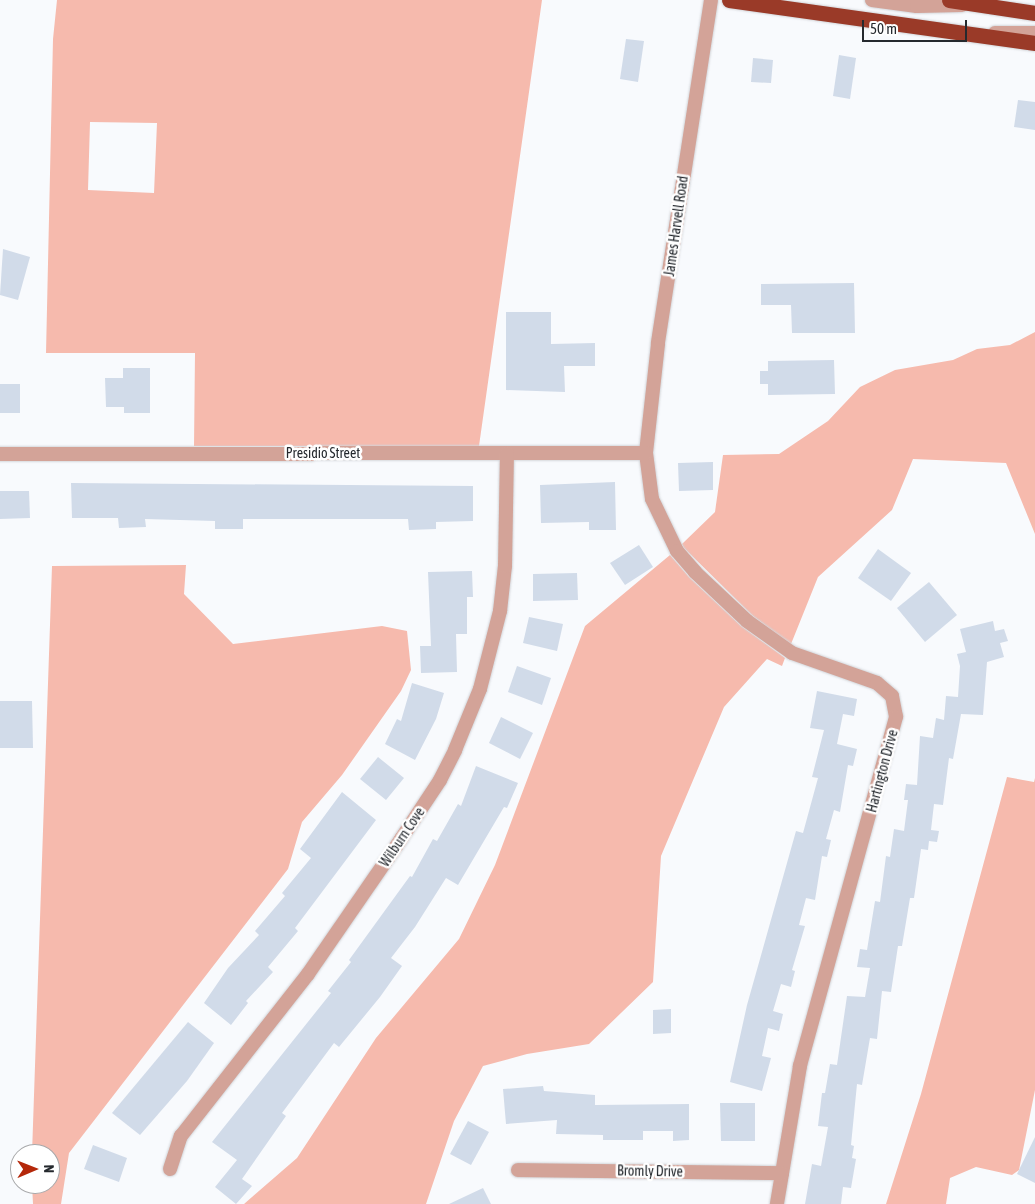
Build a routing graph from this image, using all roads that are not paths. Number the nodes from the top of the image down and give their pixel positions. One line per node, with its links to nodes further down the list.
1 (711, 0): 11 (street, James Harvell Road)
2 (729, 0): 8 (highway)
3 (872, 0): 5 (street)
4 (949, 0): 5 (highway)
5 (983, 5): 6 (highway)
6 (1035, 12)
7 (1035, 33): 8 (street)
8 (969, 34): 9 (highway)
9 (1035, 44)
10 (507, 453): 11 (street, Presidio Street); 12 (street, Presidio Street); 13 (street, Wilburn Cove)
11 (646, 453): 15 (street, Hartington Drive)
12 (0, 454)
13 (170, 1169)
14 (518, 1170): 15 (street, Bromly Drive)
15 (782, 1173): 16 (street, Hartington Drive)
16 (777, 1204)

